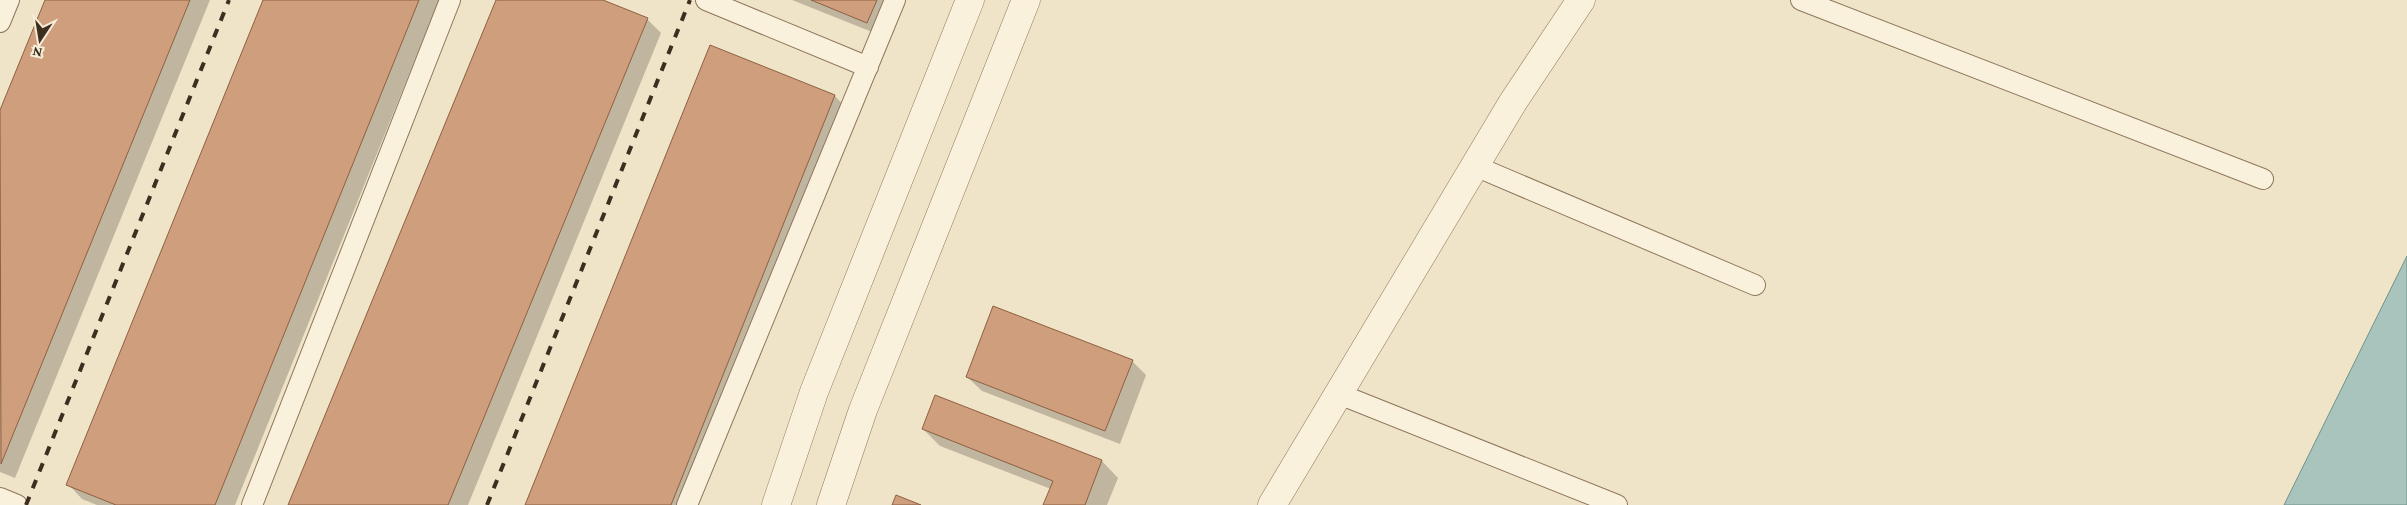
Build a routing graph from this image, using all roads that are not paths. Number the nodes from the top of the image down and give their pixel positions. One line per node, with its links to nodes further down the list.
1 (9, 0): 9 (lane)
2 (450, 0): 17 (lane)
3 (706, 0): 10 (lane)
4 (895, 0): 10 (lane)
5 (970, 0): 19 (street)
6 (1026, 0): 20 (street)
7 (1581, 0): 11 (street)
8 (1801, 0): 12 (lane)
9 (0, 22)
10 (868, 66): 18 (lane)
11 (1475, 166): 13 (lane); 14 (street)
12 (2263, 179)
13 (1755, 284)
14 (1339, 394): 21 (street); 22 (lane)
15 (0, 498): 16 (lane)
16 (17, 505)
17 (252, 505)
18 (687, 505)
19 (776, 505)
20 (831, 505)
21 (1272, 505)
22 (1617, 505)

